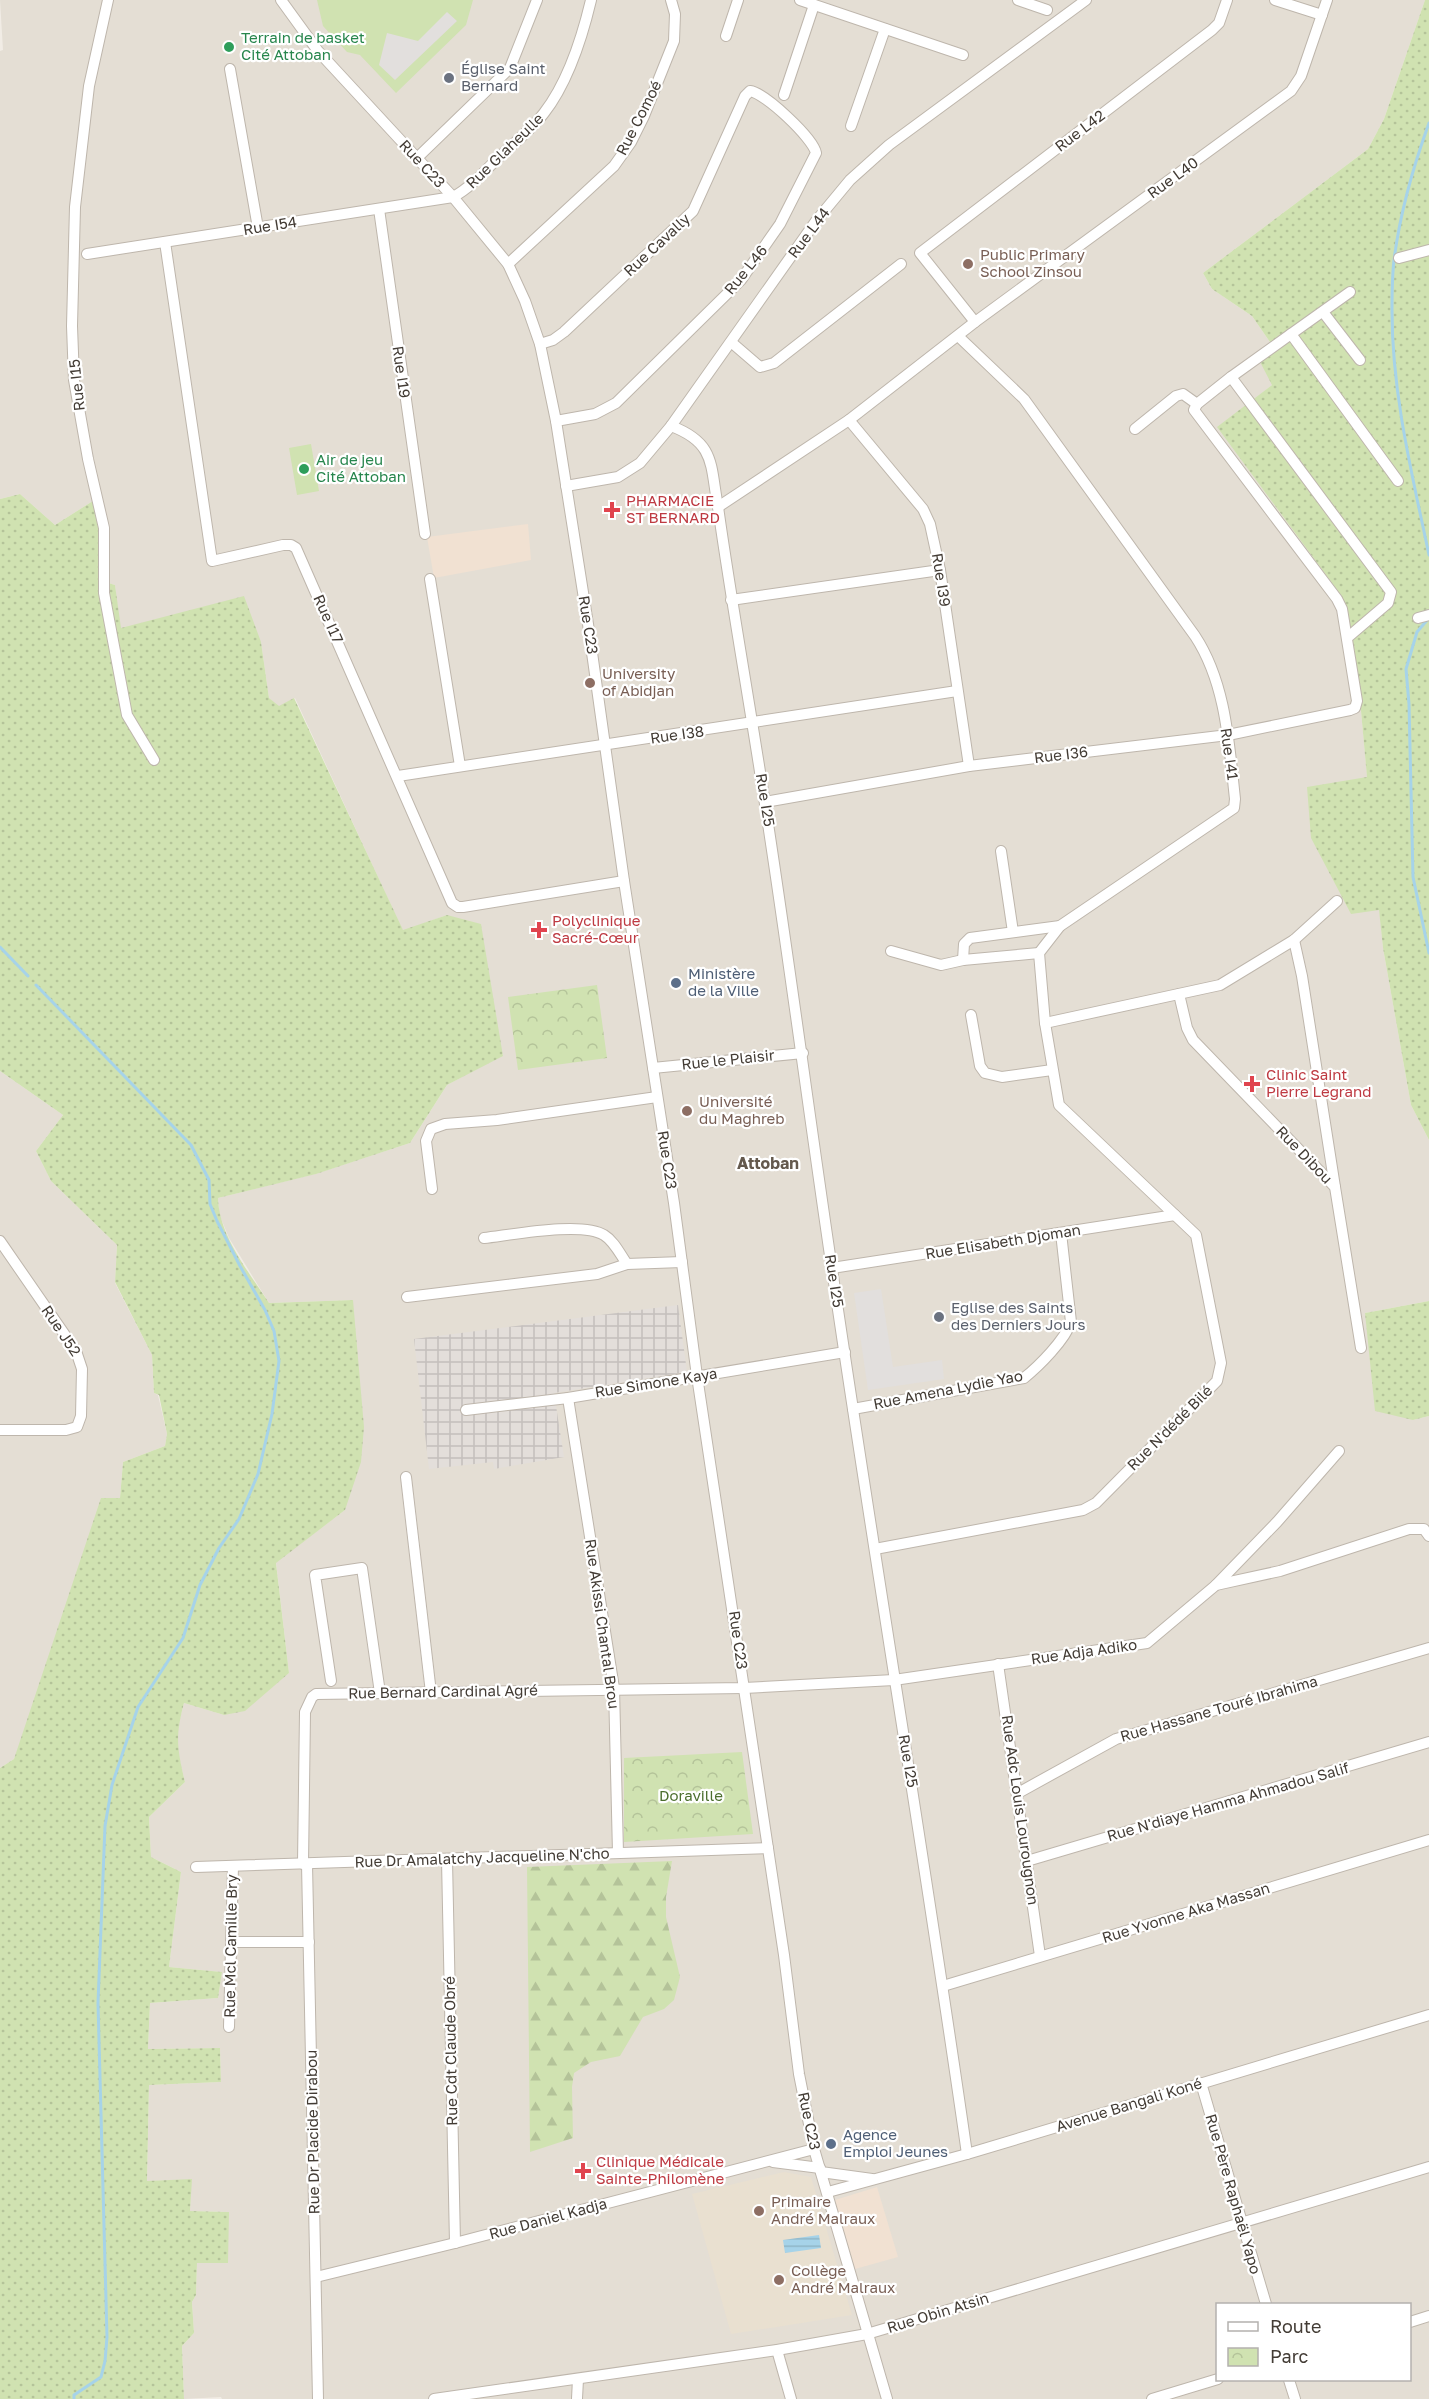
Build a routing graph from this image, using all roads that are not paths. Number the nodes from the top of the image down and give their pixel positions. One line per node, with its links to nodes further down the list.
1 (108, 0): 61 (street, Rue I15)
2 (280, 0): 23 (street, Rue C23)
3 (537, 0): 23 (street)
4 (591, 0): 24 (street, Rue Glaheulle)
5 (671, 0): 31 (street, Rue Comoé)
6 (738, 0): 17 (street)
7 (800, 0): 13 (street)
8 (1018, 0): 14 (street)
9 (1086, 0): 38 (street, Rue L44)
10 (1227, 0): 35 (street, Rue L42)
11 (1275, 0): 15 (street)
12 (1327, 0): 15 (street, Rue L40)
13 (814, 5): 16 (street); 20 (street)
14 (1047, 10)
15 (1322, 15): 35 (street, Rue L40)
16 (885, 29): 18 (street); 22 (street)
17 (726, 36)
18 (963, 55)
19 (230, 69): 26 (street)
20 (784, 94)
21 (785, 115): 39 (street, Rue Cavally); 44 (street, Rue L46)
22 (851, 126)
23 (417, 158): 24 (street, Rue C23)
24 (453, 197): 25 (street, Rue I54); 31 (street, Rue C23)
25 (379, 209): 26 (street, Rue I54); 50 (street, Rue I19)
26 (258, 228): 27 (street, Rue I54)
27 (165, 242): 29 (street, Rue I54); 64 (street, Rue I17)
28 (1429, 250): 30 (street)
29 (87, 254)
30 (1400, 258)
31 (508, 264): 39 (street, Rue C23)
32 (901, 264): 38 (street)
33 (1350, 292): 34 (street)
34 (1323, 312): 36 (street); 40 (street)
35 (975, 322): 37 (street, Rue L40)
36 (1291, 334): 41 (street); 47 (street)
37 (958, 336): 43 (street, Rue L40); 59 (street, Rue I41)
38 (731, 342): 45 (street, Rue L44)
39 (540, 344): 44 (street, Rue C23)
40 (1360, 360)
41 (1231, 377): 42 (street); 56 (street)
42 (1197, 404): 46 (street); 56 (street)
43 (849, 420): 49 (street, Rue L40); 51 (street, Rue I39)
44 (556, 421): 48 (street, Rue C23)
45 (671, 426): 48 (street, Rue L44); 49 (street, Rue I25)
46 (1135, 429)
47 (1398, 481)
48 (566, 486): 60 (street, Rue C23)
49 (718, 507): 53 (street, Rue I25)
50 (425, 534)
51 (940, 570): 53 (street); 57 (street, Rue I39)
52 (430, 579): 62 (street)
53 (731, 600): 58 (street, Rue I25)
54 (1429, 615): 55 (street)
55 (1418, 618)
56 (1347, 638): 59 (street, Rue I36)
57 (957, 691): 58 (street, Rue I38); 63 (street, Rue I39)
58 (753, 723): 60 (street, Rue I38); 65 (street, Rue I25)
59 (1228, 735): 63 (street, Rue I36); 69 (street, Rue I41)
60 (606, 745): 62 (street, Rue I38); 67 (street, Rue C23)
61 (154, 760)
62 (460, 766): 64 (street, Rue I38)
63 (969, 766): 65 (street, Rue I36)
64 (398, 776): 67 (street, Rue I17)
65 (765, 802): 78 (street, Rue I25)
66 (1001, 851): 70 (street)
67 (624, 881): 79 (street, Rue C23)
68 (1337, 901): 71 (street)
69 (1060, 926): 70 (street); 73 (street, Rue I41)
70 (1013, 932): 74 (street)
71 (1294, 940): 75 (street); 82 (street)
72 (891, 951): 74 (street)
73 (1039, 953): 74 (street); 77 (street)
74 (963, 960)
75 (1179, 994): 77 (street); 82 (street, Rue Dibou)
76 (971, 1015): 80 (street)
77 (1045, 1023): 80 (street)
78 (803, 1053): 79 (street, Rue le Plaisir); 90 (street, Rue I25)
79 (653, 1068): 81 (street, Rue C23)
80 (1052, 1070): 84 (street, Rue N'dédé Bilé)
81 (657, 1097): 83 (street); 88 (street, Rue C23)
82 (1335, 1187): 92 (street, Rue Dibou)
83 (432, 1189)
84 (1175, 1215): 85 (street, Rue Elisabeth Djoman); 102 (street, Rue N'dédé Bilé)
85 (1061, 1233): 90 (street, Rue Elisabeth Djoman); 96 (street, Rue Amena Lydie Yao)
86 (484, 1238): 89 (street)
87 (0, 1241): 98 (street, Rue J52)
88 (682, 1262): 89 (street); 94 (street, Rue C23)
89 (627, 1264): 91 (street)
90 (832, 1268): 93 (street, Rue I25)
91 (407, 1297)
92 (1361, 1348)
93 (845, 1352): 94 (street, Rue Simone Kaya); 96 (street, Rue I25)
94 (697, 1376): 95 (street, Rue Simone Kaya); 109 (street, Rue C23)
95 (568, 1398): 97 (street, Rue Simone Kaya); 108 (street, Rue Akissi Chantal Brou)
96 (853, 1409): 102 (street, Rue I25)
97 (466, 1410)
98 (0, 1430)
99 (1339, 1451): 103 (street)
100 (406, 1477): 111 (street)
101 (1429, 1536): 103 (street, Rue Adja Adiko)
102 (875, 1549): 106 (street, Rue I25)
103 (1216, 1586): 105 (street, Rue Adja Adiko)
104 (1429, 1647): 113 (street, Rue Hassane Touré Ibrahima)
105 (998, 1664): 106 (street, Rue Adja Adiko); 113 (street, Rue Adc Louis Lourougnon)
106 (894, 1680): 109 (street, Rue Adja Adiko); 125 (street, Rue I25)
107 (331, 1681): 110 (street)
108 (614, 1688): 109 (street, Rue Bernard Cardinal Agré); 111 (street, Rue Bernard Cardinal Agré); 116 (street, Rue Akissi Chantal Brou)
109 (744, 1688): 115 (street, Rue C23)
110 (380, 1692): 111 (street, Rue Bernard Cardinal Agré); 119 (street, Rue Bernard Cardinal Agré)
111 (431, 1693)
112 (1429, 1742): 118 (street, Rue N'diaye Hamma Ahmadou Salif)
113 (1018, 1793): 118 (street, Rue Adc Louis Lourougnon)
114 (1429, 1840): 124 (street, Rue Yvonne Aka Massan)
115 (768, 1848): 116 (street, Rue Dr Amalatchy Jacqueline N'cho); 129 (street, Rue C23)
116 (618, 1853): 117 (street, Rue Dr Amalatchy Jacqueline N'cho)
117 (447, 1860): 119 (street, Rue Dr Amalatchy Jacqueline N'cho); 137 (street, Rue Cdt Claude Obré)
118 (1027, 1861): 124 (street, Rue Adc Louis Lourougnon)
119 (305, 1864): 121 (street, Rue Dr Amalatchy Jacqueline N'cho); 123 (street, Rue Dr Placide Dirabou)
120 (196, 1866): 121 (street, Rue Dr Amalatchy Jacqueline N'cho)
121 (233, 1866): 122 (street, Rue Mcl Camille Bry)
122 (231, 1942): 123 (street); 127 (street, Rue Mcl Camille Bry)
123 (309, 1942): 138 (street, Rue Dr Placide Dirabou)
124 (1040, 1956): 125 (street, Rue Yvonne Aka Massan)
125 (943, 1986): 130 (street, Rue I25)
126 (1429, 2015): 128 (street, Avenue Bangali Koné)
127 (230, 2027)
128 (1201, 2083): 130 (street, Avenue Bangali Koné); 136 (street, Rue Père Raphaël Yapo)
129 (814, 2149): 131 (street, Rue Daniel Kadja); 133 (street, Rue C23)
130 (967, 2154): 134 (street, Avenue Bangali Koné)
131 (768, 2162): 133 (street); 137 (street, Rue Daniel Kadja)
132 (1429, 2167): 136 (street, Rue Obin Atsin)
133 (821, 2170): 134 (street); 135 (street, Rue C23)
134 (877, 2179): 135 (street, Avenue Bangali Koné)
135 (828, 2192): 142 (street, Rue C23)
136 (1240, 2222): 139 (street, Rue Père Raphaël Yapo); 142 (street, Rue Obin Atsin)
137 (455, 2243): 138 (street, Rue Daniel Kadja)
138 (315, 2277): 148 (street, Rue Dr Placide Dirabou)
139 (1266, 2303)
140 (1429, 2316): 141 (street)
141 (1411, 2322)
142 (867, 2334): 143 (street, Rue Obin Atsin); 152 (street, Rue C23)
143 (777, 2350): 144 (street, Rue Obin Atsin); 151 (street)
144 (578, 2379): 147 (street, Rue Obin Atsin); 150 (street)
145 (1216, 2380): 153 (street)
146 (1290, 2381): 154 (street)
147 (451, 2398): 149 (street, Rue Obin Atsin)
148 (318, 2399)
149 (434, 2399)
150 (577, 2399)
151 (791, 2399)
152 (887, 2399)
153 (1152, 2399)
154 (1294, 2399)

